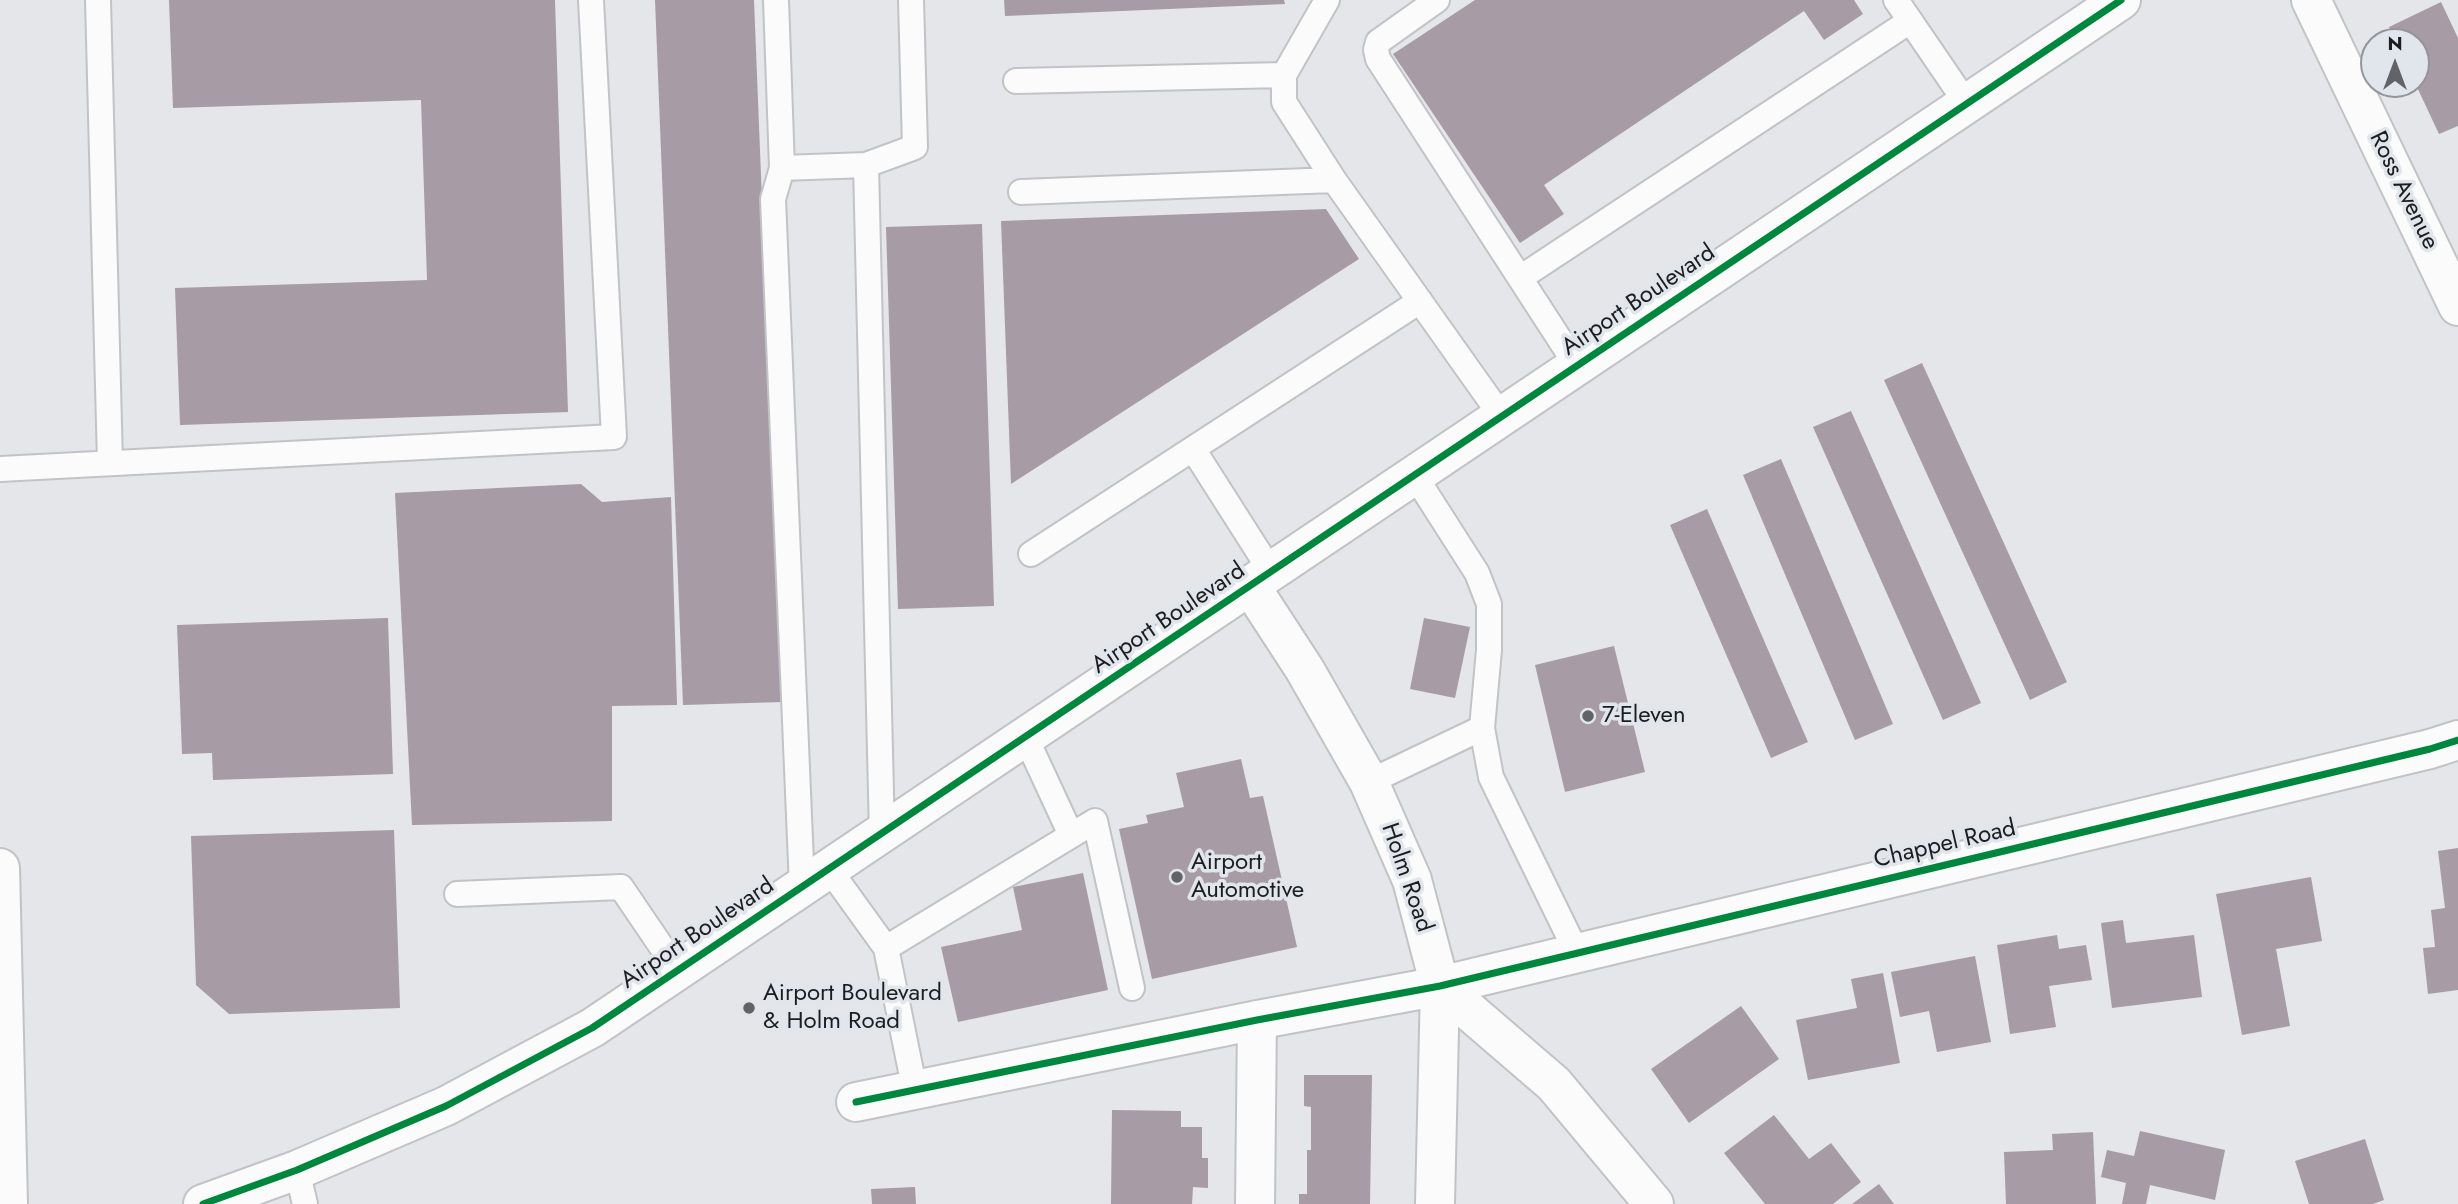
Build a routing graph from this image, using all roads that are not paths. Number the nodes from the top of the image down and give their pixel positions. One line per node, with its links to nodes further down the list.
1 (98, 0): 24 (lane)
2 (592, 0): 24 (lane)
3 (776, 0): 15 (lane)
4 (911, 0): 14 (lane)
5 (1327, 0): 11 (lane)
6 (1437, 0): 18 (lane)
7 (1896, 0): 10 (lane)
8 (2121, 0): 13 (street, Airport Boulevard)
9 (2311, 0): 20 (street, Ross Avenue)
10 (1910, 21): 13 (lane); 18 (lane)
11 (1283, 75): 12 (lane); 16 (lane)
12 (1016, 81)
13 (1967, 104): 21 (street, Airport Boulevard)
14 (866, 165): 15 (lane); 33 (lane)
15 (782, 168): 36 (lane)
16 (1334, 180): 17 (lane); 19 (lane)
17 (1021, 192)
18 (1520, 278): 21 (lane)
19 (1420, 301): 22 (lane); 23 (lane)
20 (2458, 306)
21 (1577, 366): 22 (street, Airport Boulevard)
22 (1502, 417): 26 (street, Airport Boulevard)
23 (1192, 449): 27 (lane); 28 (lane)
24 (110, 463): 25 (lane)
25 (0, 469)
26 (1415, 476): 28 (street, Airport Boulevard); 29 (lane)
27 (1031, 554)
28 (1261, 580): 30 (street, Airport Boulevard); 32 (street, Holm Road)
29 (1482, 728): 32 (lane); 39 (lane)
30 (1026, 738): 33 (street, Airport Boulevard); 34 (lane)
31 (2458, 740): 39 (street, Chappel Road)
32 (1370, 782): 41 (street, Holm Road)
33 (882, 835): 36 (street, Airport Boulevard)
34 (1071, 835): 38 (lane); 42 (lane)
35 (0, 868): 47 (street)
36 (816, 878): 38 (lane); 40 (street, Airport Boulevard)
37 (457, 894): 40 (lane)
38 (886, 948): 44 (lane)
39 (1577, 953): 41 (street, Chappel Road)
40 (678, 971): 46 (street, Airport Boulevard)
41 (1440, 986): 43 (street, Chappel Road); 50 (street, Holm Road); 51 (street)
42 (1132, 988)
43 (1257, 1020): 44 (street, Chappel Road); 49 (street)
44 (915, 1091): 45 (street, Chappel Road)
45 (856, 1102)
46 (301, 1187): 48 (street, Airport Boulevard)
47 (8, 1204)
48 (203, 1204)
49 (1255, 1204)
50 (1435, 1204)
51 (1654, 1204)

